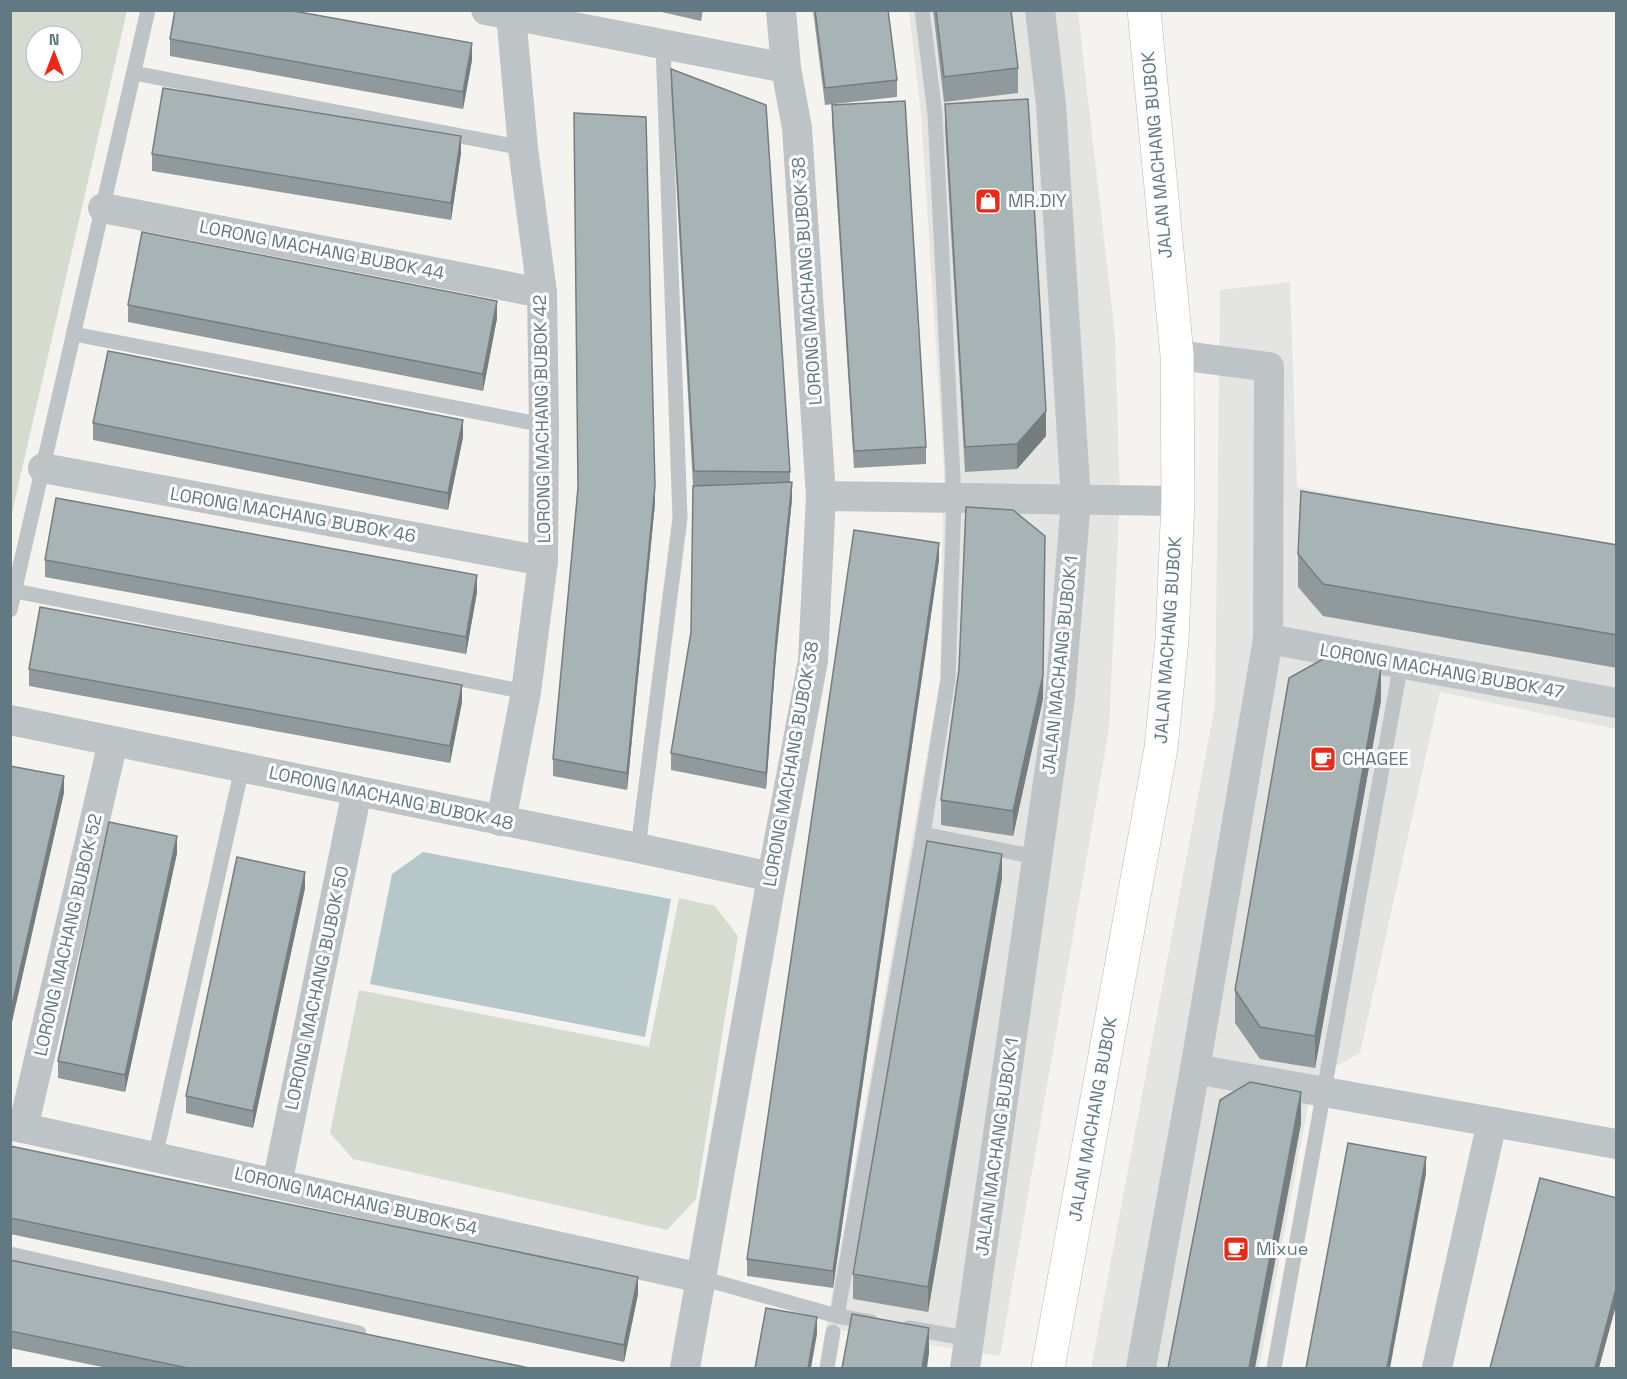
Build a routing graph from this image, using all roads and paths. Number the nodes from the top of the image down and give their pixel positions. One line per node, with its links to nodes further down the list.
1 (148, 10): 9 (lane)
2 (781, 10): 8 (street, LORONG MACHANG BUBOK 38)
3 (922, 10): 18 (lane)
4 (1040, 10): 19 (street, JALAN MACHANG BUBOK 1)
5 (1144, 10): 14 (main road, JALAN MACHANG BUBOK)
6 (498, 13): 7 (street); 10 (street, LORONG MACHANG BUBOK 42)
7 (663, 44): 8 (street); 34 (lane)
8 (786, 68): 17 (street, LORONG MACHANG BUBOK 38)
9 (134, 74): 10 (lane); 11 (lane)
10 (523, 148): 12 (street, LORONG MACHANG BUBOK 42)
11 (103, 208): 12 (street, LORONG MACHANG BUBOK 44); 13 (lane)
12 (542, 293): 15 (street, LORONG MACHANG BUBOK 42)
13 (74, 334): 15 (lane); 16 (lane)
14 (1176, 355): 20 (main road, JALAN MACHANG BUBOK); 24 (street)
15 (544, 425): 21 (street, LORONG MACHANG BUBOK 42)
16 (43, 468): 21 (street, LORONG MACHANG BUBOK 46); 22 (lane)
17 (821, 496): 18 (street); 36 (street, LORONG MACHANG BUBOK 38)
18 (954, 498): 19 (street); 33 (lane)
19 (1076, 500): 20 (street); 35 (street, JALAN MACHANG BUBOK 1)
20 (1178, 501): 52 (main road, JALAN MACHANG BUBOK)
21 (543, 561): 26 (street, LORONG MACHANG BUBOK 42)
22 (15, 591): 23 (lane); 26 (lane)
23 (10, 610)
24 (1268, 639): 25 (street, LORONG MACHANG BUBOK 47); 37 (street)
25 (1401, 663): 27 (street, LORONG MACHANG BUBOK 47); 38 (lane)
26 (526, 692): 32 (street, LORONG MACHANG BUBOK 42)
27 (1617, 703)
28 (10, 720): 29 (street, LORONG MACHANG BUBOK 48)
29 (113, 742): 30 (street, LORONG MACHANG BUBOK 48); 40 (street, LORONG MACHANG BUBOK 52)
30 (242, 768): 31 (street, LORONG MACHANG BUBOK 48); 42 (lane)
31 (357, 791): 32 (street, LORONG MACHANG BUBOK 48); 43 (street, LORONG MACHANG BUBOK 50)
32 (501, 821): 34 (street, LORONG MACHANG BUBOK 48)
33 (922, 834): 35 (lane); 46 (lane)
34 (638, 848): 36 (street, LORONG MACHANG BUBOK 48)
35 (1036, 857): 49 (street, JALAN MACHANG BUBOK 1)
36 (771, 877): 45 (street, LORONG MACHANG BUBOK 38)
37 (1195, 1069): 38 (street); 53 (street)
38 (1324, 1092): 39 (street); 54 (lane)
39 (1492, 1122): 41 (street); 55 (street)
40 (17, 1126): 42 (street, LORONG MACHANG BUBOK 54)
41 (1617, 1144)
42 (155, 1157): 43 (street, LORONG MACHANG BUBOK 54)
43 (277, 1184): 45 (street, LORONG MACHANG BUBOK 54)
44 (10, 1254): 48 (lane)
45 (700, 1278): 46 (lane); 50 (street, LORONG MACHANG BUBOK 38)
46 (837, 1316): 49 (lane)
47 (833, 1332): 51 (lane)
48 (373, 1336)
49 (969, 1353)
50 (685, 1368)
51 (827, 1368)
52 (1048, 1368)
53 (1141, 1368)
54 (1274, 1368)
55 (1437, 1368)

